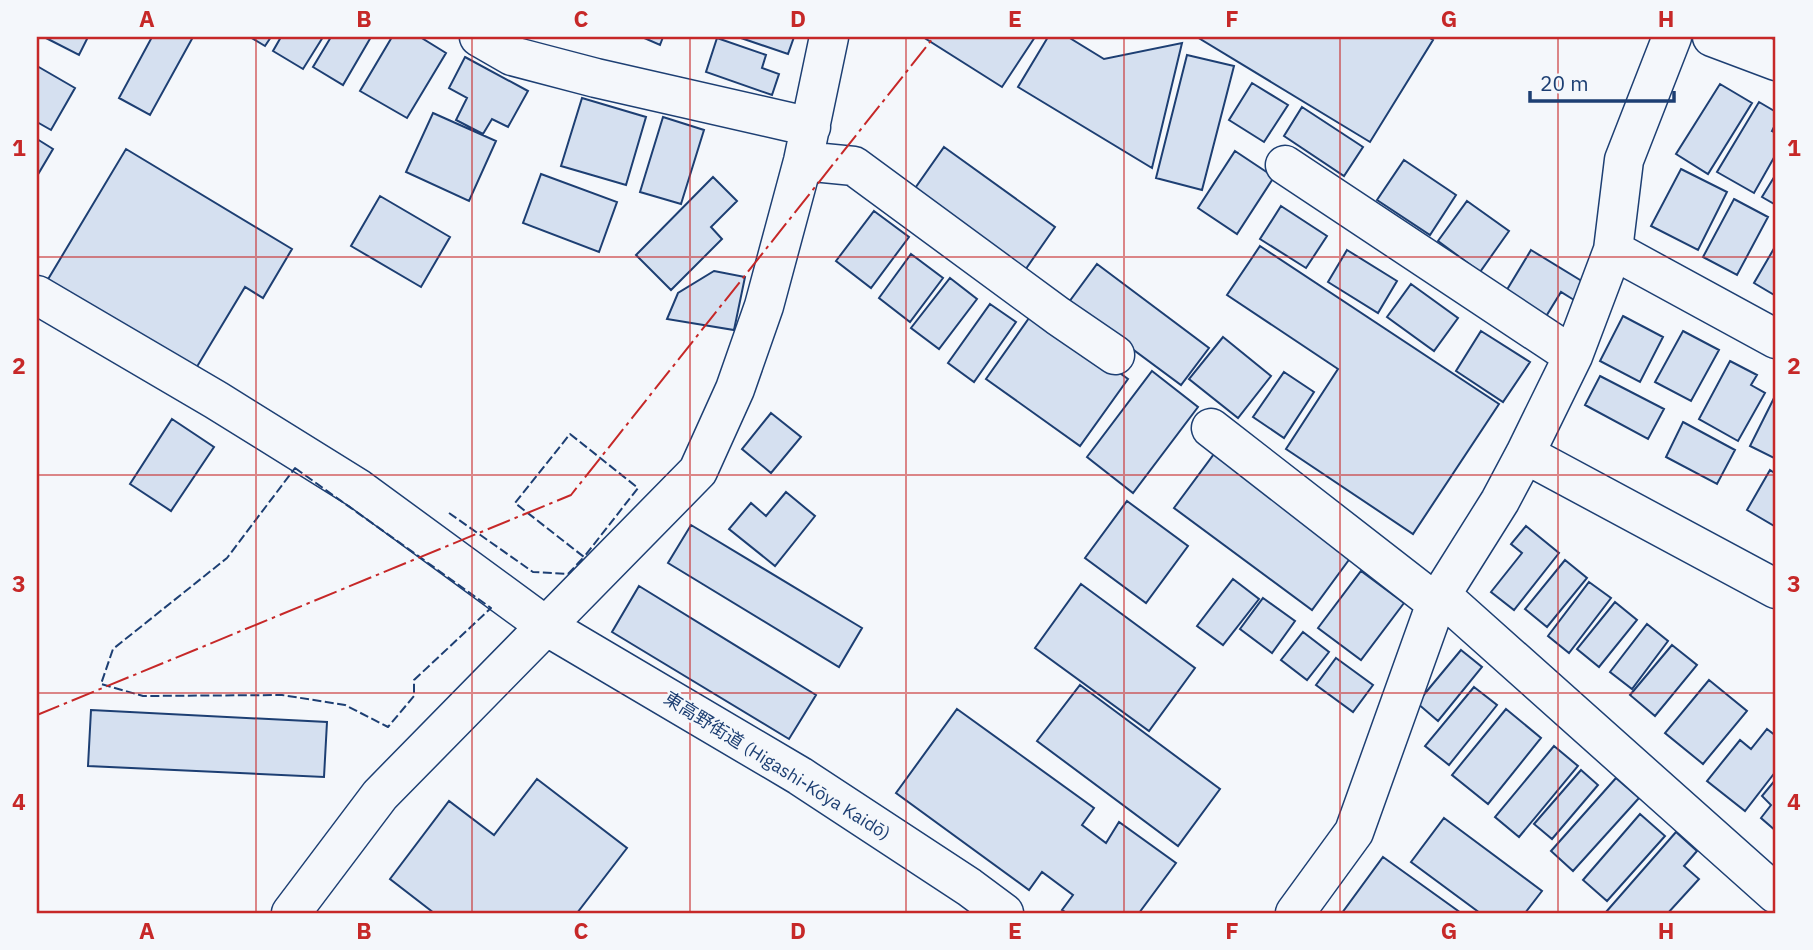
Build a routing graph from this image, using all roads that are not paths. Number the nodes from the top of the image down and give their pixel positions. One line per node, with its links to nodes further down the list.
1 (479, 37): 6 (street)
2 (829, 37): 6 (street)
3 (1672, 37): 8 (street)
4 (1712, 37): 5 (street)
5 (1776, 61)
6 (807, 144): 11 (street); 17 (street)
7 (1285, 164): 12 (street)
8 (1613, 250): 10 (street); 12 (street)
9 (37, 295): 17 (street, 東高野街道 (Higashi-Kōya Kaidō))
10 (1776, 339)
11 (1115, 355)
12 (1573, 356): 14 (street)
13 (1211, 428): 16 (street)
14 (1525, 454): 15 (street); 16 (street)
15 (1776, 589)
16 (1439, 599): 18 (street); 21 (street)
17 (546, 625): 19 (street); 20 (street, 東高野街道 (Higashi-Kōya Kaidō))
18 (1776, 894)
19 (291, 913)
20 (1004, 913)
21 (1295, 913)

